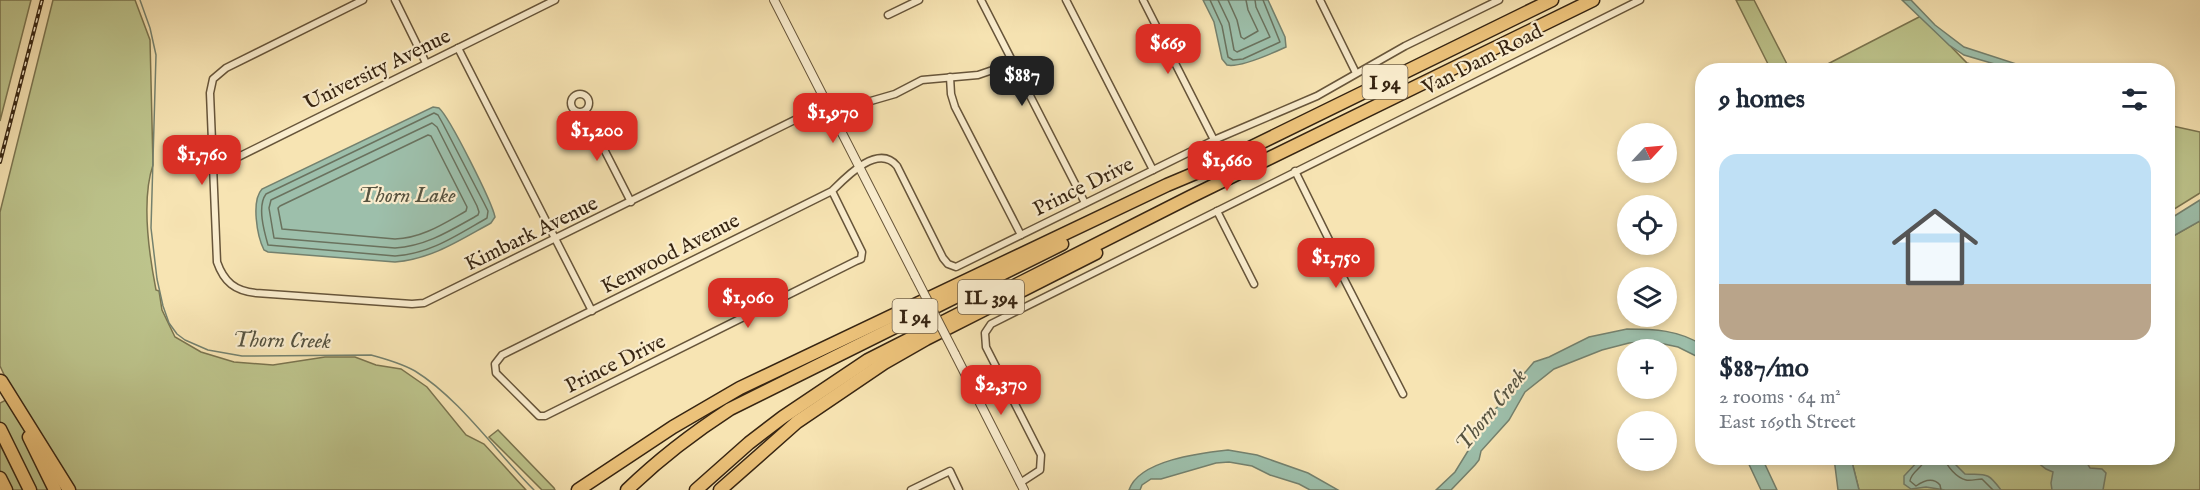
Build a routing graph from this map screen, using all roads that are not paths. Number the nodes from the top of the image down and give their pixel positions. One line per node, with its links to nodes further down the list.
1 (363, 0): 27 (street)
2 (395, 0): 16 (street)
3 (555, 0): 15 (street, University Avenue)
4 (774, 0): 20 (street)
5 (919, 0): 14 (street)
6 (981, 0): 17 (street)
7 (1066, 0): 28 (street)
8 (1143, 0): 23 (street)
9 (1319, 0): 18 (street)
10 (1499, 0): 18 (street, Prince Drive)
11 (1552, 0): 25 (highway, I 94)
12 (1593, 0): 24 (highway, I 94)
13 (1640, 0): 29 (street, Van Dam Road)
14 (888, 15)
15 (458, 48): 16 (street, University Avenue); 35 (street)
16 (426, 63): 27 (street, University Avenue)
17 (1013, 63): 19 (street); 32 (street)
18 (1356, 73): 23 (street, Prince Drive)
19 (950, 77): 22 (street); 34 (street)
20 (827, 104): 22 (street); 31 (street, Kimbark Avenue)
21 (585, 112): 31 (street)
22 (833, 116): 26 (street)
23 (1214, 140): 28 (street, Prince Drive)
24 (1309, 140): 52 (highway, IL 394); 53 (highway, I 94)
25 (1217, 164): 42 (highway, IL 394); 51 (highway, I 94)
26 (859, 167): 30 (street, Kenwood Avenue); 34 (street, Prince Drive); 44 (street, bridge)
27 (214, 168): 35 (street, Kimbark Avenue)
28 (1153, 170): 32 (street, Prince Drive)
29 (1295, 171): 33 (street, Van Dam Road); 40 (street)
30 (831, 191): 37 (street, Kenwood Avenue); 38 (street, Prince Drive)
31 (631, 202): 35 (street, Kimbark Avenue)
32 (1085, 204): 34 (street, Prince Drive)
33 (1217, 211): 36 (street); 44 (street, Van Dam Road)
34 (1021, 235)
35 (555, 239): 37 (street)
36 (1254, 284)
37 (592, 311): 38 (street, Kenwood Avenue)
38 (495, 364)
39 (0, 380): 47 (highway); 48 (highway)
40 (1402, 394)
41 (0, 429): 46 (highway)
42 (624, 459): 49 (highway); 50 (highway, IL 394)
43 (0, 479): 45 (highway)
44 (1022, 486)
45 (5, 490)
46 (30, 490)
47 (55, 490)
48 (69, 490)
49 (578, 490)
50 (585, 490)
51 (627, 490)
52 (696, 490)
53 (720, 490)
54 (911, 490): 55 (street)
55 (959, 490)

